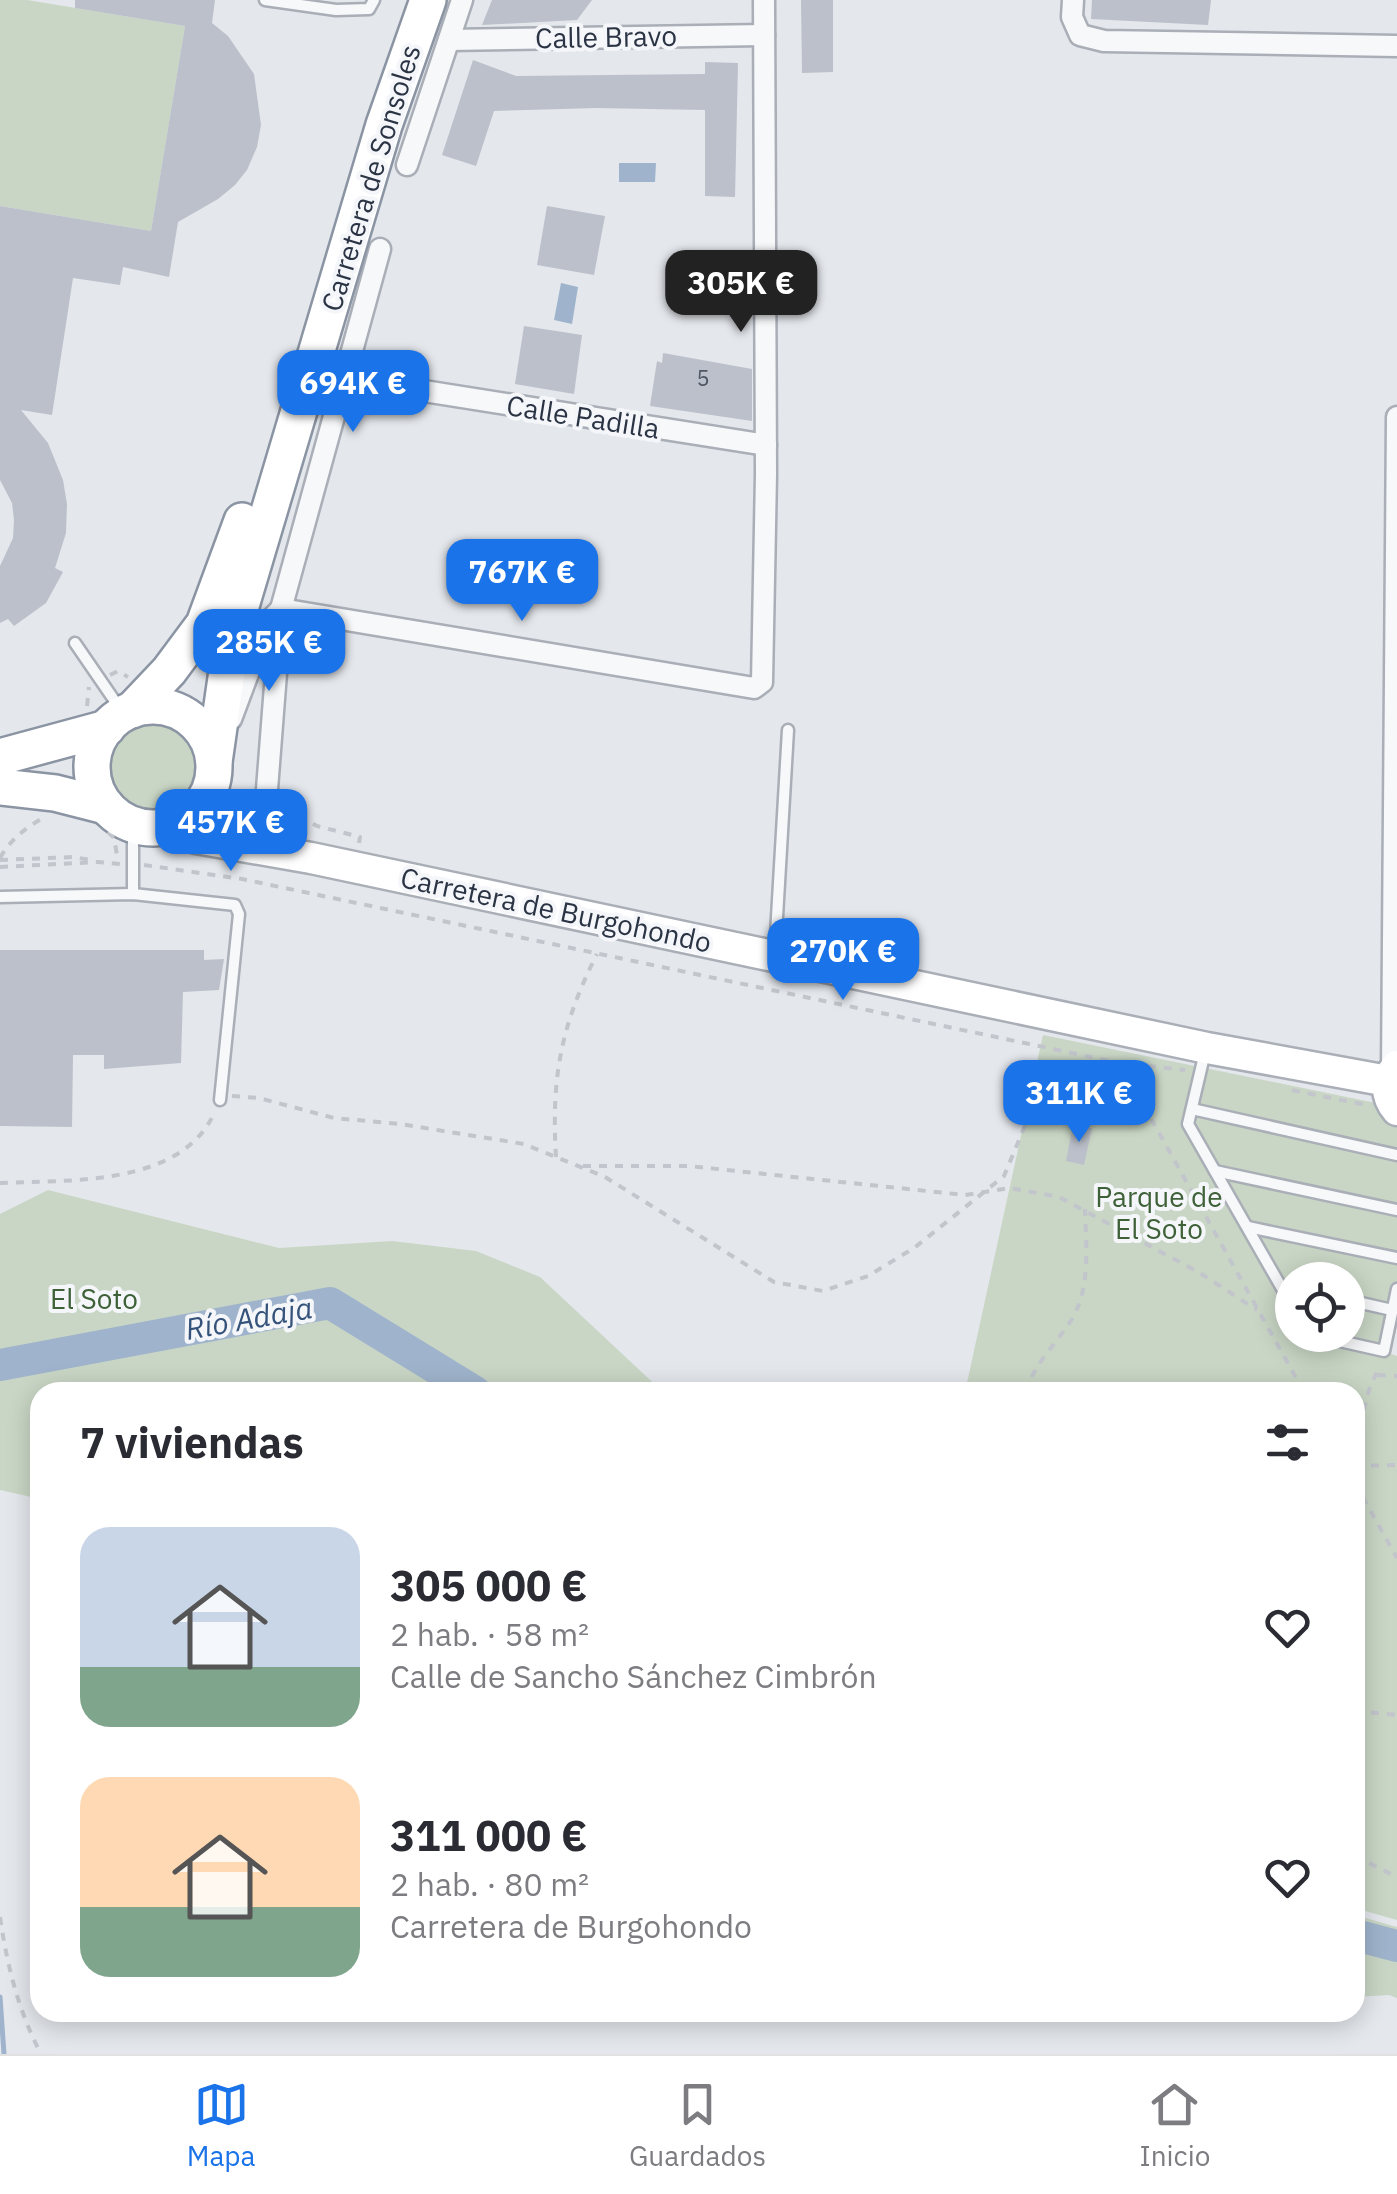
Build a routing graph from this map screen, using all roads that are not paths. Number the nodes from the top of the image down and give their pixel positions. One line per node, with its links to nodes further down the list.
1 (265, 0): 2 (lane)
2 (374, 0)
3 (405, 0): 18 (highway, Carretera de Sonsoles)
4 (428, 0): 20 (highway, Carretera de Sonsoles)
5 (462, 0): 9 (street)
6 (764, 0): 8 (street)
7 (1073, 0): 10 (street)
8 (764, 34): 9 (street, Calle Bravo); 15 (street)
9 (449, 40): 11 (street)
10 (1397, 46)
11 (406, 165)
12 (380, 249): 13 (street)
13 (342, 378): 15 (street, Calle Padilla); 16 (street)
14 (1397, 417): 31 (street)
15 (766, 445): 16 (street)
16 (281, 609): 20 (street); 26 (street)
17 (75, 643): 18 (lane)
18 (110, 717): 20 (highway); 21 (highway); 24 (highway)
19 (788, 730): 29 (lane)
20 (215, 756): 23 (highway)
21 (0, 757)
22 (0, 787): 24 (highway)
23 (205, 800): 25 (highway); 26 (main road, Carretera de Burgohondo)
24 (120, 815): 25 (highway); 27 (lane)
25 (169, 826): 26 (main road, Carretera de Burgohondo)
26 (299, 853): 29 (main road, Carretera de Burgohondo)
27 (133, 894): 28 (lane); 32 (lane)
28 (0, 897)
29 (774, 957): 30 (main road, Carretera de Burgohondo)
30 (1203, 1060): 31 (main road, Carretera de Burgohondo); 33 (lane)
31 (1389, 1087)
32 (220, 1100)
33 (1192, 1109): 34 (lane); 35 (lane)
34 (1397, 1155)
35 (1216, 1172): 36 (lane); 37 (lane)
36 (1397, 1210)
37 (1248, 1227): 38 (lane); 39 (lane)
38 (1397, 1258)
39 (1275, 1269)
40 (1397, 1289): 42 (lane)
41 (1365, 1304): 42 (lane)
42 (1392, 1310): 43 (lane)
43 (1365, 1347)

